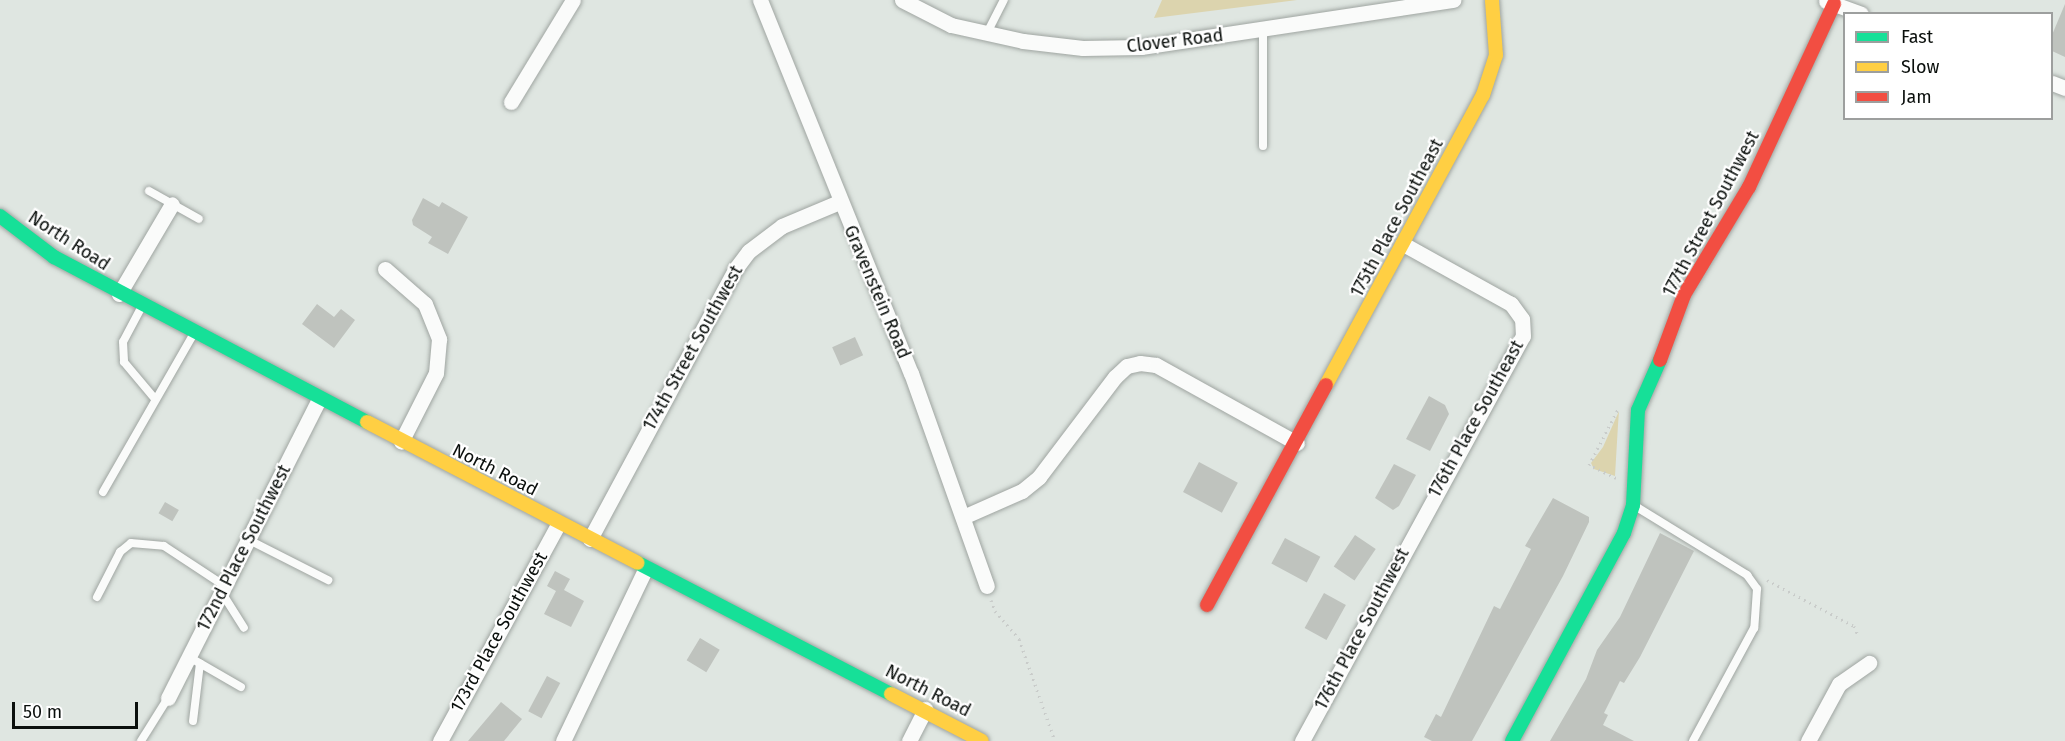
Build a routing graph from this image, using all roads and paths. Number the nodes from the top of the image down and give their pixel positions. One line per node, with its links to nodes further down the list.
1 (573, 0): 11 (street)
2 (760, 0): 14 (street, Gravenstein Road)
3 (902, 0): 10 (street, Clover Road)
4 (1004, 0): 10 (lane)
5 (1453, 0): 9 (street, Clover Road)
6 (1492, 0): 18 (street, 175th Place Southeast)
7 (1829, 2): 8 (street); 30 (street, 177th Street Southwest)
8 (1856, 12)
9 (1263, 29): 10 (street, Clover Road); 12 (lane)
10 (987, 33)
11 (511, 102)
12 (1263, 146)
13 (149, 191): 15 (lane)
14 (839, 201): 31 (street, Gravenstein Road); 34 (street, 174th Street Southwest)
15 (172, 204): 17 (lane); 20 (street)
16 (0, 216): 20 (street, North Road)
17 (199, 219)
18 (1403, 244): 27 (street, 175th Place Southeast); 32 (street, 176th Place Southeast)
19 (385, 270): 26 (street)
20 (119, 294): 21 (street, North Road)
21 (142, 306): 22 (street, North Road); 23 (lane)
22 (194, 334): 23 (lane); 24 (street, North Road)
23 (156, 399): 29 (lane)
24 (319, 399): 26 (street, North Road); 35 (street, 172nd Place Southwest)
25 (1622, 407): 28 (path)
26 (401, 442): 33 (street, North Road)
27 (1297, 443): 31 (street); 42 (street, 175th Place Southeast)
28 (1616, 478)
29 (103, 492)
30 (1633, 505): 37 (lane); 58 (street, 177th Street Southwest)
31 (963, 517): 39 (street, Gravenstein Road)
32 (1422, 518): 57 (street, 176th Place Southwest)
33 (559, 523): 34 (street, North Road); 52 (street, 173rd Place Southwest)
34 (590, 538): 36 (street, North Road)
35 (249, 540): 38 (lane); 40 (street, 172nd Place Southwest)
36 (646, 568): 49 (street, North Road); 53 (street)
37 (1747, 575): 44 (path); 59 (lane)
38 (328, 580)
39 (987, 586): 56 (path)
40 (223, 590): 41 (lane); 43 (lane); 45 (street, 172nd Place Southwest)
41 (97, 597)
42 (1207, 605)
43 (244, 628)
44 (1857, 633)
45 (194, 660): 47 (lane); 48 (street, 172nd Place Southwest); 50 (lane)
46 (1869, 663): 60 (street)
47 (241, 687)
48 (168, 698): 51 (lane)
49 (925, 710): 54 (street); 55 (street, North Road)
50 (194, 721)
51 (142, 740)
52 (440, 741)
53 (563, 741)
54 (909, 741)
55 (982, 741)
56 (1055, 741)
57 (1302, 741)
58 (1512, 741)
59 (1693, 741)
60 (1808, 741)

